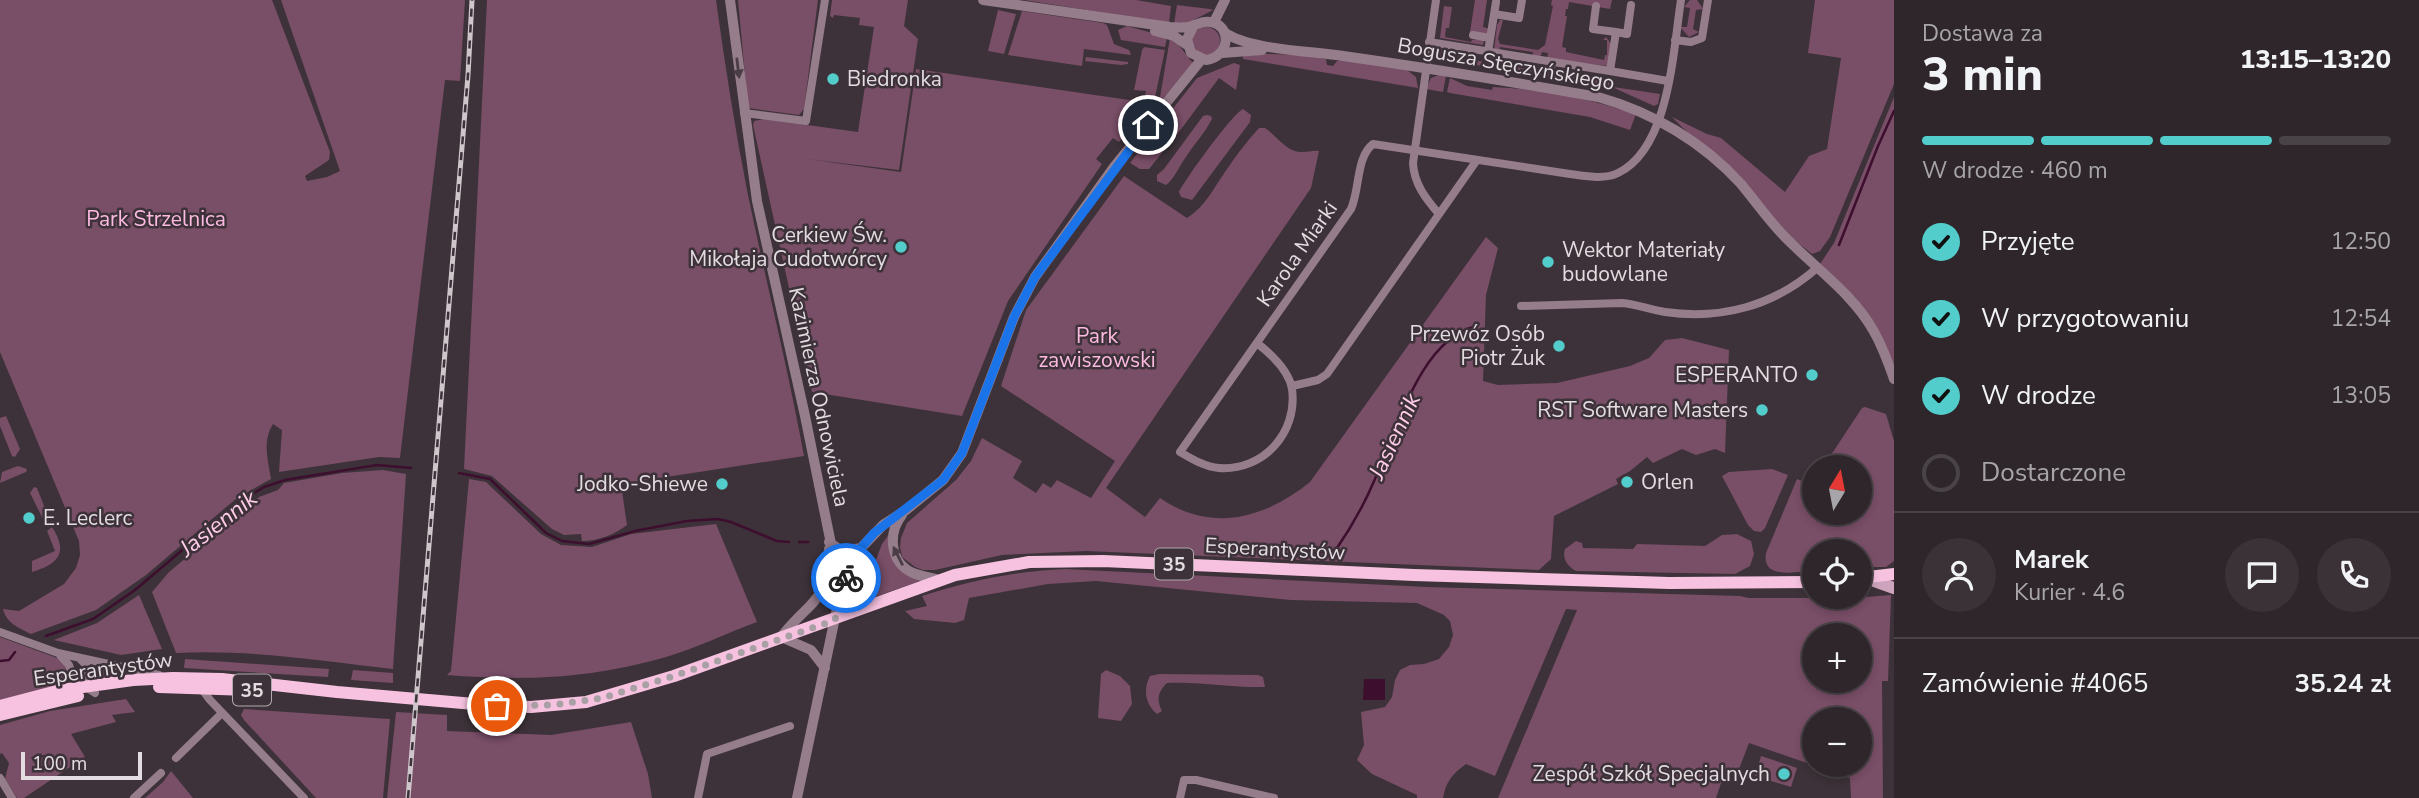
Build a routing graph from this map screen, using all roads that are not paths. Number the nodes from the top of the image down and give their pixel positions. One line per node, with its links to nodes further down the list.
1 (730, 0): 31 (street, Kazimierza Odnowiciela, one-way to 31)
2 (825, 0): 31 (street)
3 (983, 0): 9 (street)
4 (1225, 0): 14 (street)
5 (1436, 0): 22 (street)
6 (1522, 0): 13 (street)
7 (1681, 0): 21 (street)
8 (1708, 0): 21 (street)
9 (995, 1): 15 (street)
10 (1496, 2): 13 (street)
11 (1631, 5): 18 (street)
12 (1596, 6): 18 (street)
13 (1494, 14): 20 (street)
14 (1214, 22): 16 (street); 17 (street)
15 (1133, 23): 16 (street); 23 (street)
16 (1194, 25): 23 (street)
17 (1224, 32): 24 (street, Bogusza Stęczyńskiego); 26 (street)
18 (1616, 32): 29 (street)
19 (1473, 35): 20 (street)
20 (1490, 38): 25 (street)
21 (1675, 40): 30 (street)
22 (1429, 42): 25 (street); 28 (street)
23 (1187, 45): 27 (street)
24 (1283, 48): 26 (street, Bogusza Stęczyńskiego); 28 (street, Bogusza Stęczyńskiego)
25 (1488, 52): 29 (street)
26 (1222, 53): 27 (street)
27 (1201, 60): 41 (street)
28 (1426, 68): 32 (street, Bogusza Stęczyńskiego); 33 (street)
29 (1610, 71): 30 (street)
30 (1668, 80): 32 (street)
31 (744, 113): 42 (street, Kazimierza Odnowiciela)
32 (1660, 121): 34 (street, Karola Miarki); 36 (street, Bogusza Stęczyńskiego)
33 (1413, 150): 34 (street, Karola Miarki); 35 (street); 38 (street, Karola Miarki)
34 (1477, 160): 35 (street)
35 (1439, 214): 40 (street)
36 (1817, 268): 37 (street); 39 (street, Bogusza Stęczyńskiego)
37 (1521, 306)
38 (1257, 343): 40 (street); 40 (street, Karola Miarki)
39 (1894, 379)
40 (1292, 386)
41 (906, 510): 43 (street); 46 (street, one-way to 41)
42 (830, 542): 43 (street); 50 (street, Kazimierza Odnowiciela); 53 (street)
43 (861, 548): 50 (street)
44 (1894, 574): 45 (main road)
45 (1872, 577)
46 (940, 580): 48 (main road, Esperantystów / 35); 51 (main road, Esperantystów / 35)
47 (1872, 581): 49 (main road)
48 (1802, 582)
49 (1894, 588)
50 (840, 594): 51 (street)
51 (835, 620): 53 (main road, Esperantystów / 35); 56 (street)
52 (0, 632): 54 (street)
53 (781, 637): 56 (street); 62 (main road, Esperantystów / 35)
54 (58, 653): 55 (street); 57 (street)
55 (78, 658): 58 (street); 61 (street)
56 (825, 668): 74 (street)
57 (72, 673): 60 (street); 61 (street)
58 (173, 678): 61 (main road, Esperantystów / 35); 62 (main road, Esperantystów / 35)
59 (201, 687): 61 (main road, Esperantystów / 35); 62 (main road, Esperantystów / 35); 64 (street)
60 (61, 690): 61 (main road, Esperantystów / 35); 63 (main road, Esperantystów / 35)
61 (86, 692): 65 (main road, Esperantystów / 35)
62 (337, 692)
63 (0, 706)
64 (222, 713): 67 (street); 72 (street)
65 (0, 715)
66 (790, 726): 73 (street)
67 (176, 758)
68 (161, 773): 71 (street)
69 (0, 779): 70 (street)
70 (12, 798)
71 (134, 798)
72 (304, 798)
73 (698, 798)
74 (797, 798)
75 (1180, 798): 76 (street)
76 (1274, 798)

